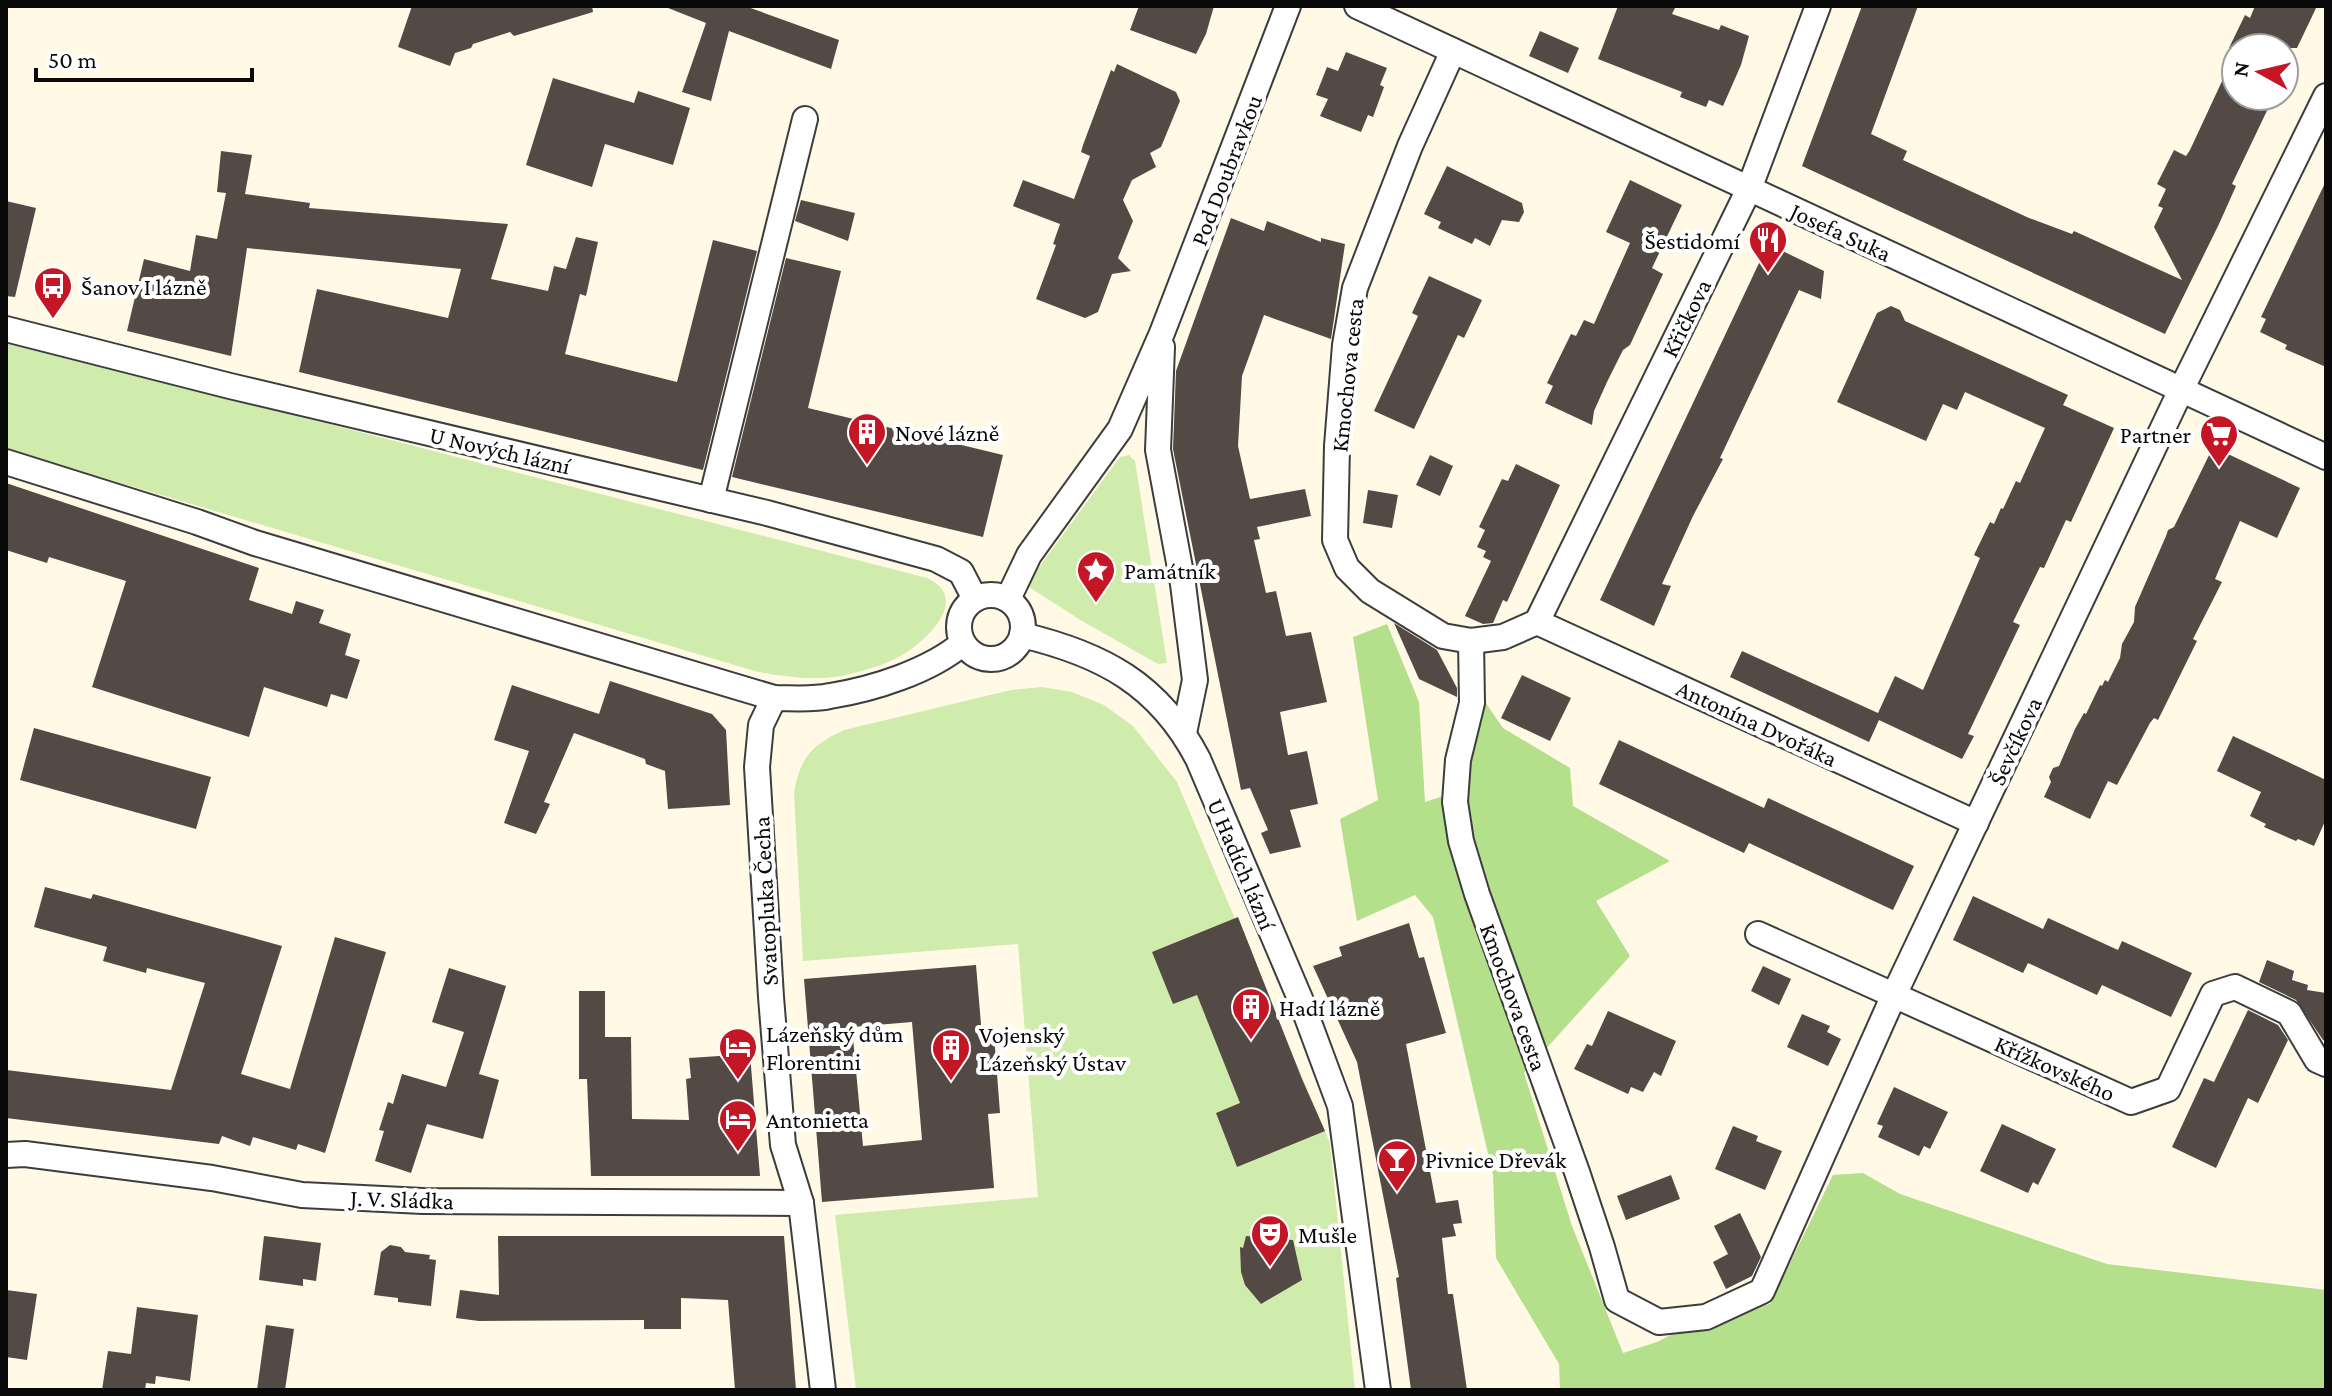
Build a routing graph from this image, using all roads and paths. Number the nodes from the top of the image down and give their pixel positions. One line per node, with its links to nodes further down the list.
1 (1288, 6): 9 (street, Pod Doubravkou)
2 (1357, 6): 4 (street, Josefa Suka)
3 (1818, 6): 7 (street, Křičkova)
4 (1453, 51): 7 (street, Josefa Suka); 18 (street, Kmochova cesta)
5 (2326, 96): 10 (street, Ševčíkova)
6 (805, 119): 13 (street)
7 (1749, 189): 10 (street, Josefa Suka); 16 (street, Křičkova)
8 (6, 329): 13 (street, U Nových lázní)
9 (1162, 333): 15 (street); 21 (street)
10 (2181, 390): 11 (street, Josefa Suka); 22 (street, Ševčíkova)
11 (2326, 457)
12 (6, 462): 20 (street)
13 (711, 500): 14 (street, U Nových lázní)
14 (975, 599): 15 (street); 19 (street)
15 (1008, 599): 17 (street)
16 (1537, 622): 18 (street, Kmochova cesta); 22 (street, Antonína Dvořáka)
17 (1022, 635): 19 (street); 21 (street)
18 (1471, 641): 28 (street, Kmochova cesta)
19 (963, 643): 20 (street)
20 (774, 698): 27 (street, Svatopluka Čecha)
21 (1184, 733): 30 (street, U Hadích lázní)
22 (1976, 823): 24 (street, Ševčíkova)
23 (1758, 934): 24 (street, Křížkovského)
24 (1894, 995): 25 (street, Křížkovského); 28 (street, Ševčíkova)
25 (2326, 1064)
26 (6, 1155): 27 (street, J. V. Sládka)
27 (801, 1203): 29 (street, Svatopluka Čecha)
28 (1659, 1322)
29 (823, 1390)
30 (1378, 1390)

